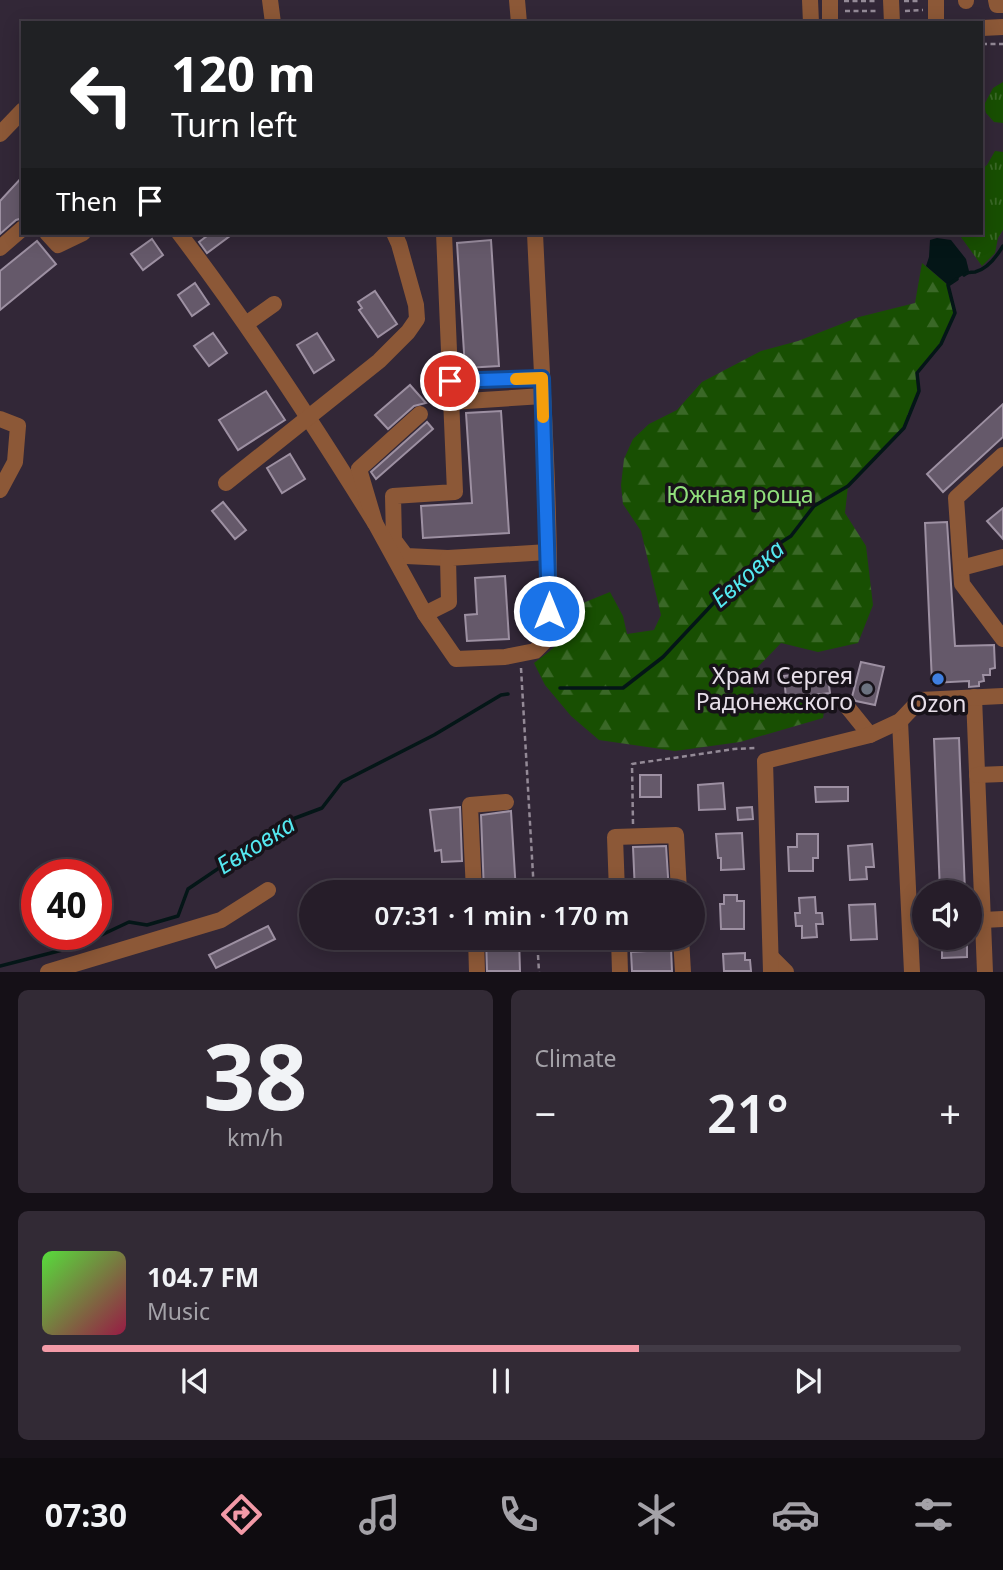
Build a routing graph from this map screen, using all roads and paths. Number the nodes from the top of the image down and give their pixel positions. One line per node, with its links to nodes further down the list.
1 (270, 0): 9 (street)
2 (517, 0): 10 (street)
3 (810, 0): 11 (street)
4 (830, 0): 12 (street)
5 (891, 0): 13 (street)
6 (936, 0): 14 (street)
7 (996, 0): 8 (street)
8 (1003, 5)
9 (273, 21)
10 (519, 21)
11 (811, 21)
12 (830, 21)
13 (892, 21)
14 (936, 21)
15 (983, 27): 16 (street)
16 (1003, 27)
17 (983, 44): 18 (path)
18 (1003, 44)
19 (21, 112): 20 (street)
20 (0, 134)
21 (21, 230): 28 (street)
22 (49, 235): 23 (street)
23 (79, 235)
24 (180, 235): 30 (street)
25 (395, 235): 36 (street)
26 (444, 235): 32 (street)
27 (535, 235): 31 (street)
28 (0, 248)
29 (274, 304): 30 (street)
30 (246, 324): 36 (street)
31 (542, 378): 32 (street); 33 (street)
32 (450, 381): 34 (street)
33 (543, 396): 34 (street); 42 (street)
34 (451, 402): 45 (street)
35 (421, 414): 41 (street)
36 (309, 416): 39 (street); 41 (street)
37 (0, 419): 40 (street)
38 (1003, 455): 46 (street)
39 (226, 483)
40 (0, 490)
41 (375, 523): 45 (street)
42 (548, 552): 44 (street); 49 (street)
43 (1003, 557): 46 (street)
44 (448, 558): 45 (street); 47 (street)
45 (402, 561): 47 (street)
46 (961, 568): 48 (street)
47 (425, 614): 49 (street)
48 (1003, 639)
49 (520, 654): 61 (path)
50 (1001, 693): 51 (street)
51 (974, 697): 53 (street); 57 (street)
52 (845, 704): 54 (street)
53 (900, 721): 54 (street); 78 (street)
54 (870, 736): 55 (street)
55 (765, 761): 59 (path); 71 (street)
56 (1003, 774): 57 (street)
57 (976, 775): 66 (street)
58 (506, 802): 60 (street)
59 (633, 836): 62 (street); 63 (street)
60 (473, 880)
61 (533, 880)
62 (617, 880)
63 (678, 880)
64 (268, 890): 72 (street)
65 (1003, 919): 66 (street)
66 (983, 920): 79 (street)
67 (476, 950): 73 (street)
68 (538, 950): 74 (path)
69 (619, 950): 75 (street)
70 (682, 950): 76 (street)
71 (771, 964): 77 (street)
72 (48, 971)
73 (477, 971)
74 (539, 971)
75 (620, 971)
76 (683, 971)
77 (786, 971)
78 (912, 971)
79 (985, 971)

